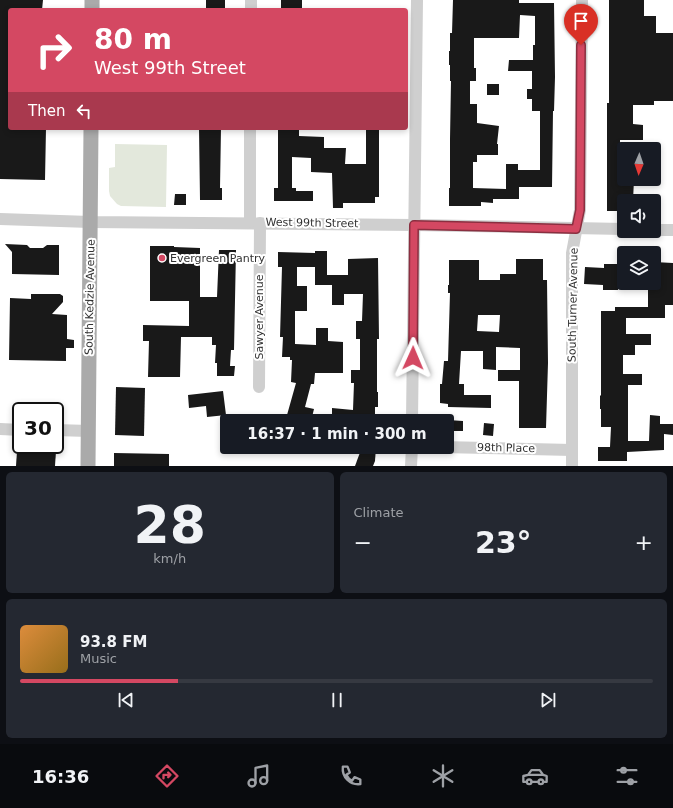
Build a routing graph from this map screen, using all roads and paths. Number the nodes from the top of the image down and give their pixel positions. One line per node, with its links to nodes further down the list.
1 (417, 0): 8 (street)
2 (582, 0): 9 (street, South Turner Avenue)
3 (91, 130): 6 (main road, South Kedzie Avenue)
4 (250, 130): 7 (street, Sawyer Avenue)
5 (0, 219): 6 (street, West 99th Street)
6 (90, 222): 7 (street, West 99th Street); 18 (main road, South Kedzie Avenue)
7 (255, 222): 8 (street, West 99th Street); 13 (street, Sawyer Avenue)
8 (414, 225): 9 (street, West 99th Street); 14 (street)
9 (576, 229): 10 (street, West 99th Street); 20 (street, South Turner Avenue)
10 (617, 229)
11 (661, 230): 12 (street)
12 (673, 230)
13 (258, 387)
14 (412, 414)
15 (0, 429): 16 (street)
16 (12, 430)
17 (64, 430): 18 (street)
18 (89, 431): 22 (main road, South Kedzie Avenue)
19 (454, 447): 20 (street, 98th Place)
20 (572, 450): 24 (street, South Turner Avenue)
21 (412, 454): 23 (street)
22 (88, 466)
23 (411, 466)
24 (572, 466)

